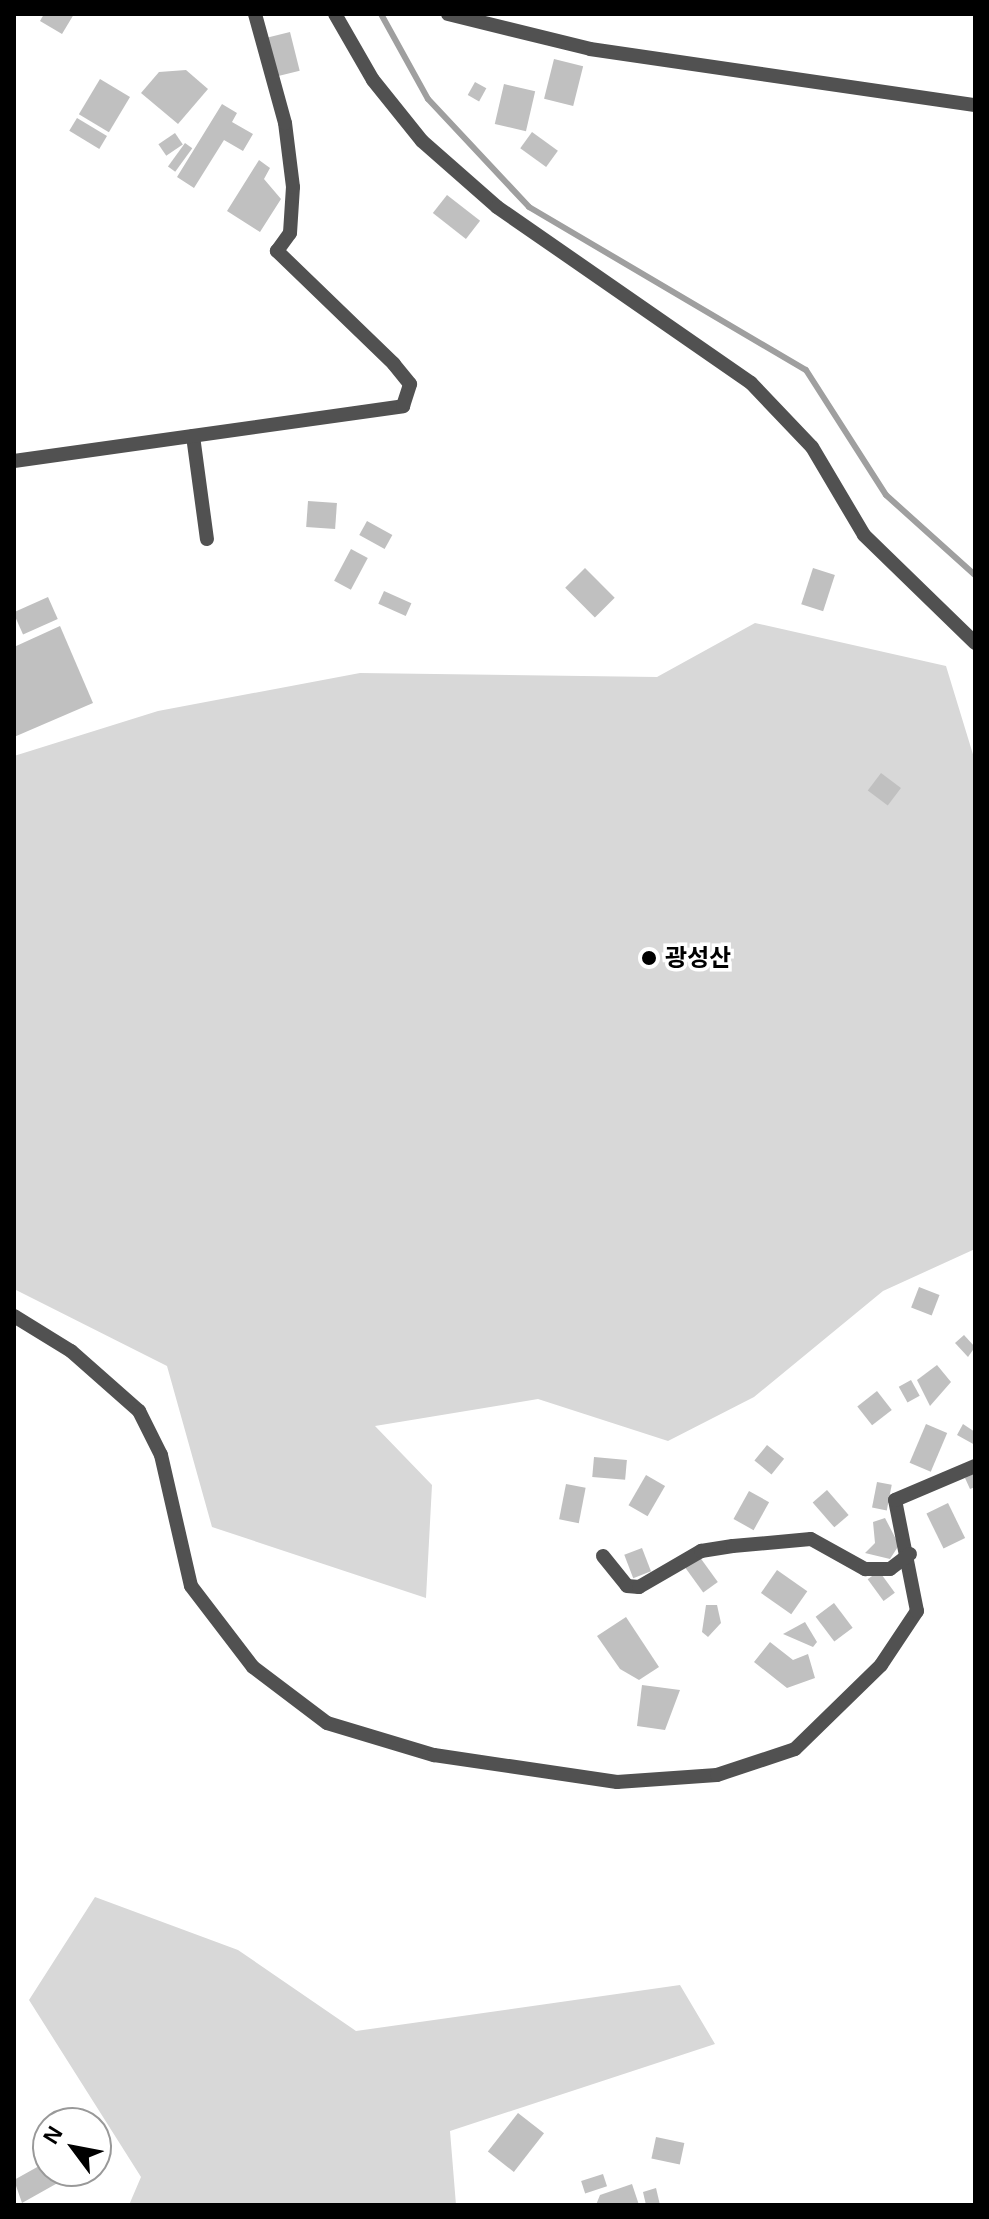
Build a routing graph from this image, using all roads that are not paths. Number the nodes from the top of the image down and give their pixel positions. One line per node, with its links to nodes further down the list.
1 (255, 14): 5 (street)
2 (335, 14): 8 (street)
3 (448, 14): 4 (street)
4 (975, 105)
5 (193, 436): 6 (street); 7 (street)
6 (14, 461)
7 (207, 539)
8 (975, 643)
9 (14, 1316): 11 (street)
10 (975, 1466): 11 (street)
11 (910, 1554): 12 (street)
12 (603, 1556)

